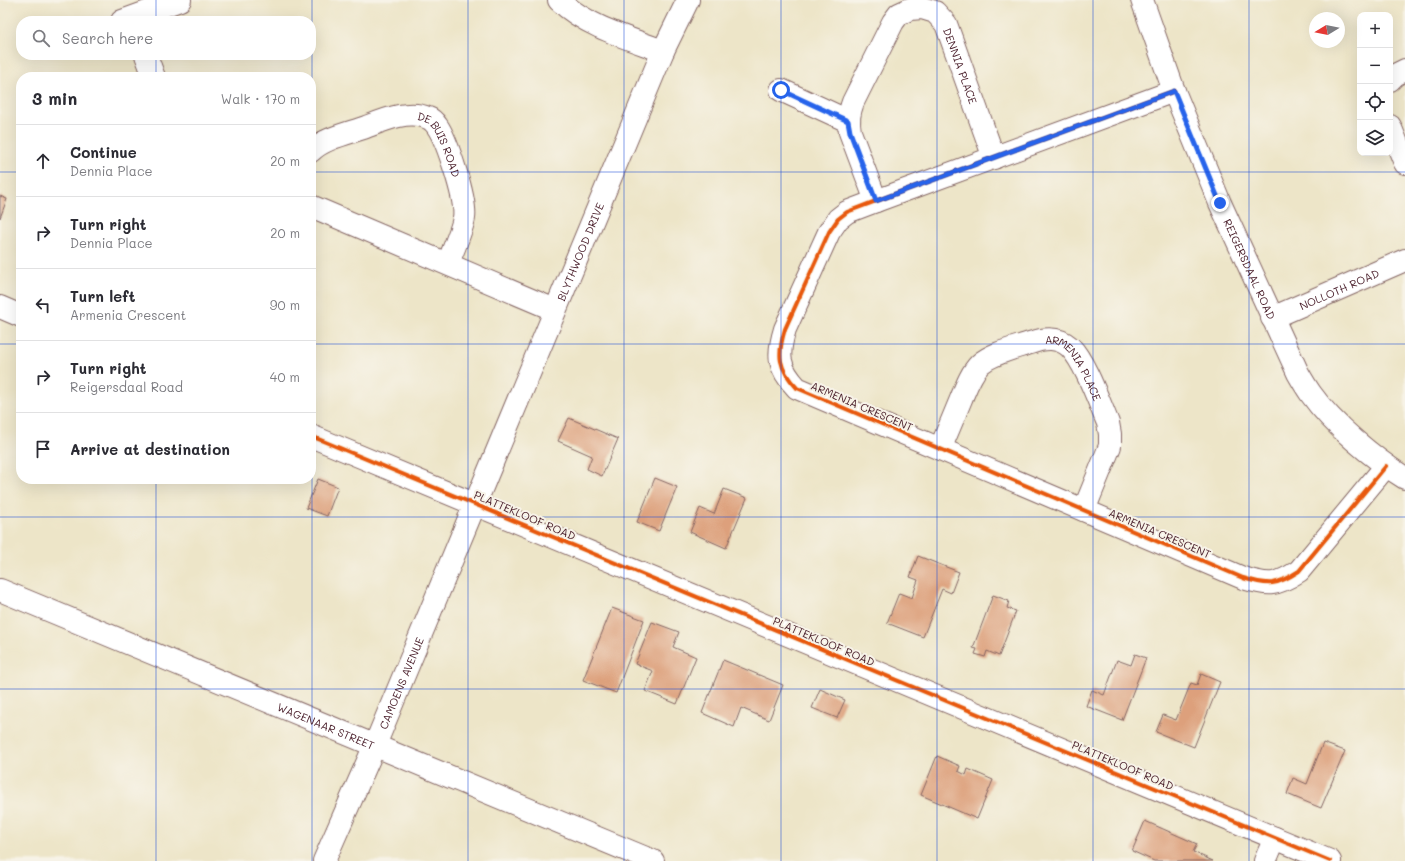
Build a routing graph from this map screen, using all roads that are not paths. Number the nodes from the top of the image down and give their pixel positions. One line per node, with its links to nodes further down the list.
1 (180, 0): 5 (street)
2 (559, 0): 6 (street)
3 (688, 0): 6 (street, BLYTHWOOD DRIVE)
4 (1142, 0): 12 (street, REIGERSDAAL ROAD)
5 (139, 16)
6 (663, 52): 23 (street, BLYTHWOOD DRIVE)
7 (148, 60): 9 (street)
8 (1405, 70): 10 (street)
9 (152, 72)
10 (1393, 77)
11 (781, 90): 13 (street)
12 (1174, 91): 16 (street, ARMENIA CRESCENT); 25 (street, REIGERSDAAL ROAD)
13 (848, 121): 16 (street, DENNIA PLACE); 18 (street, DENNIA PLACE)
14 (1393, 133): 17 (street)
15 (316, 147): 21 (street, DE BUIS ROAD)
16 (994, 158): 18 (street, ARMENIA CRESCENT)
17 (1405, 163)
18 (876, 201): 27 (street, ARMENIA CRESCENT)
19 (316, 208): 21 (street)
20 (1405, 260): 25 (street, NOLLOTH ROAD)
21 (448, 263): 23 (street)
22 (0, 307): 24 (street)
23 (556, 310): 30 (street, BLYTHWOOD DRIVE)
24 (16, 314)
25 (1272, 318): 28 (street, REIGERSDAAL ROAD)
26 (316, 438): 30 (street, PLATTEKLOOF ROAD)
27 (940, 449): 31 (street, ARMENIA CRESCENT); 31 (street, ARMENIA PLACE)
28 (1386, 466): 29 (street, REIGERSDAAL ROAD); 31 (street, ARMENIA CRESCENT)
29 (1405, 478)
30 (475, 504): 33 (street, CAMOENS AVENUE); 34 (street, PLATTEKLOOF ROAD)
31 (1084, 510)
32 (0, 590): 33 (street, WAGENAAR STREET)
33 (375, 745): 35 (street, CAMOENS AVENUE); 36 (street, WAGENAAR STREET)
34 (1275, 838): 37 (street); 38 (street, PLATTEKLOOF ROAD)
35 (324, 861)
36 (653, 861)
37 (1265, 861)
38 (1330, 861)

